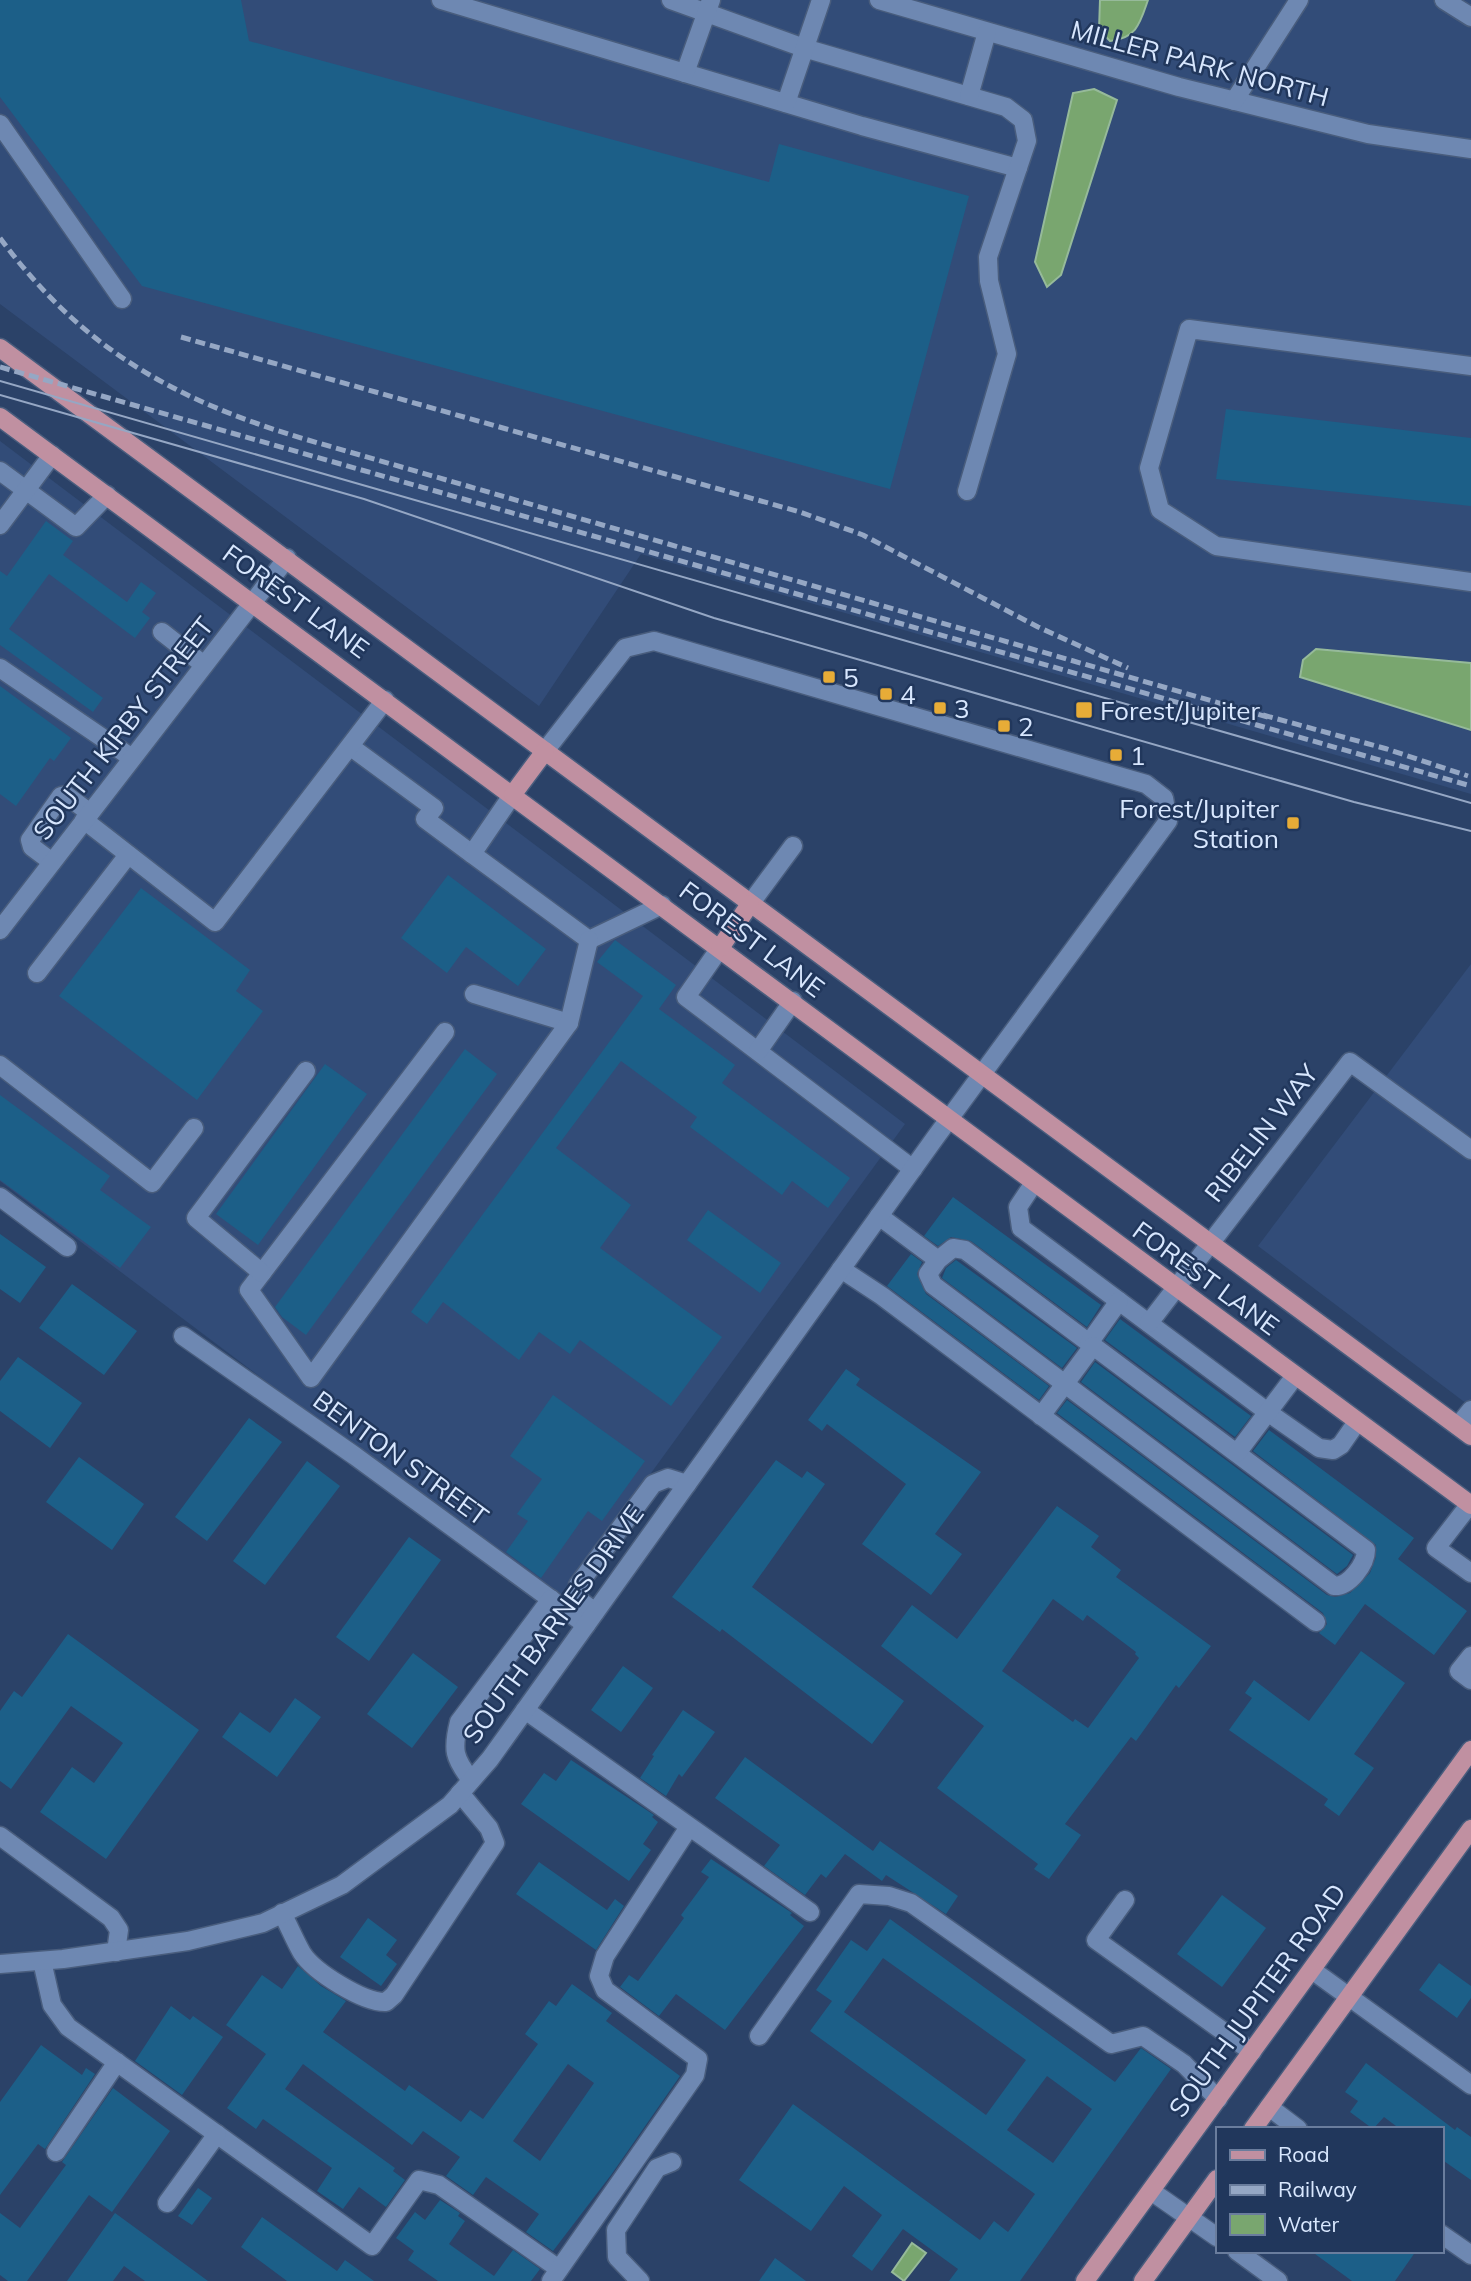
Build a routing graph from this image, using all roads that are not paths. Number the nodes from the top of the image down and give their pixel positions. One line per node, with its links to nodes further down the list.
1 (441, 0): 7 (street)
2 (671, 0): 8 (street)
3 (821, 0): 11 (street)
4 (878, 0): 10 (street, MILLER PARK NORTH)
5 (1299, 0): 14 (street)
6 (1444, 0): 9 (street)
7 (479, 5): 12 (street)
8 (709, 6): 11 (street); 12 (street)
9 (1471, 17)
10 (987, 32): 13 (street); 14 (street, MILLER PARK NORTH)
11 (804, 48): 13 (street); 15 (street)
12 (685, 73): 15 (street)
13 (969, 96): 18 (street)
14 (1234, 101): 17 (street, MILLER PARK NORTH)
15 (786, 103): 18 (street)
16 (0, 124): 19 (street)
17 (1471, 149)
18 (1018, 168): 26 (street)
19 (122, 299)
20 (0, 348): 29 (main road, FOREST LANE)
21 (1471, 366): 30 (street)
22 (0, 417): 23 (main road, FOREST LANE)
23 (52, 455): 25 (street); 27 (main road, FOREST LANE)
24 (0, 471): 25 (street)
25 (26, 490): 27 (street); 28 (street)
26 (967, 491)
27 (107, 495): 31 (main road, FOREST LANE)
28 (0, 525)
29 (287, 558): 31 (street, SOUTH KIRBY STREET); 37 (main road, FOREST LANE)
30 (1471, 582)
31 (254, 602): 33 (street, SOUTH KIRBY STREET); 35 (main road, FOREST LANE)
32 (162, 632): 33 (street)
33 (204, 665): 38 (street, SOUTH KIRBY STREET)
34 (0, 668): 38 (street)
35 (385, 700): 36 (street); 39 (main road, FOREST LANE)
36 (351, 747): 42 (street); 43 (street)
37 (545, 751): 39 (main road); 45 (main road, FOREST LANE); 58 (street, SOUTH BARNES DRIVE)
38 (132, 758): 40 (street, SOUTH KIRBY STREET)
39 (513, 794): 42 (street); 46 (main road, FOREST LANE)
40 (87, 817): 43 (street); 44 (street, SOUTH KIRBY STREET); 44 (street)
41 (793, 846): 45 (street)
42 (472, 854): 48 (street)
43 (128, 855): 50 (street)
44 (52, 862): 47 (street, SOUTH KIRBY STREET)
45 (750, 904): 49 (main road); 58 (main road, FOREST LANE)
46 (662, 905): 48 (street); 49 (main road, FOREST LANE)
47 (0, 930)
48 (589, 940): 53 (street)
49 (720, 948): 52 (main road, FOREST LANE); 55 (street)
50 (37, 973)
51 (474, 994): 53 (street)
52 (793, 1001): 55 (street); 59 (main road, FOREST LANE)
53 (569, 1023): 70 (street)
54 (445, 1032): 70 (street)
55 (758, 1051): 62 (street)
56 (0, 1065): 60 (street)
57 (306, 1071): 70 (street)
58 (983, 1076): 59 (street, SOUTH BARNES DRIVE); 66 (main road, FOREST LANE)
59 (948, 1119): 62 (street, SOUTH BARNES DRIVE); 63 (main road, FOREST LANE)
60 (194, 1128)
61 (1471, 1150): 66 (street, RIBELIN WAY)
62 (913, 1169): 65 (street, SOUTH BARNES DRIVE)
63 (1034, 1183): 71 (main road, FOREST LANE); 72 (street)
64 (0, 1197): 67 (street)
65 (879, 1216): 68 (street); 69 (street, SOUTH BARNES DRIVE)
66 (1211, 1240): 71 (street, RIBELIN WAY); 82 (main road, FOREST LANE)
67 (67, 1247)
68 (938, 1260): 75 (street); 77 (street)
69 (841, 1269): 80 (street); 84 (street, SOUTH BARNES DRIVE)
70 (262, 1273)
71 (1175, 1288): 73 (street, RIBELIN WAY); 76 (main road, FOREST LANE)
72 (1119, 1301): 73 (street); 75 (street)
73 (1149, 1323): 79 (street)
74 (183, 1336): 87 (street, BENTON STREET)
75 (1091, 1344): 77 (street); 83 (street)
76 (1295, 1376): 79 (street); 81 (main road, FOREST LANE)
77 (1065, 1384): 80 (street); 83 (street)
78 (1471, 1410): 82 (street)
79 (1269, 1413): 81 (street); 83 (street)
80 (1041, 1416): 89 (street)
81 (1357, 1422): 85 (main road, FOREST LANE)
82 (1464, 1431)
83 (1237, 1453)
84 (687, 1484): 88 (street, SOUTH BARNES DRIVE); 88 (street)
85 (1470, 1504): 86 (street)
86 (1471, 1573)
87 (551, 1599): 88 (street, BENTON STREET); 94 (street)
88 (590, 1618): 92 (street, SOUTH BARNES DRIVE)
89 (1316, 1622)
90 (1471, 1656): 91 (street)
91 (1471, 1680)
92 (525, 1710): 94 (street, SOUTH BARNES DRIVE); 95 (street)
93 (1471, 1750): 105 (main road, SOUTH JUPITER ROAD)
94 (466, 1786): 101 (street, SOUTH BARNES DRIVE); 101 (street)
95 (689, 1827): 100 (street); 126 (street)
96 (1471, 1829): 98 (main road)
97 (0, 1836): 102 (street)
98 (1465, 1848): 106 (main road)
99 (1125, 1900): 108 (street)
100 (810, 1912)
101 (282, 1913): 102 (street, SOUTH BARNES DRIVE)
102 (116, 1952): 103 (street, SOUTH BARNES DRIVE)
103 (42, 1961): 104 (street, SOUTH BARNES DRIVE); 109 (street)
104 (0, 1964)
105 (1312, 1970): 106 (street); 108 (main road, SOUTH JUPITER ROAD)
106 (1348, 1998): 110 (street); 112 (main road)
107 (759, 2036): 111 (street)
108 (1252, 2052): 111 (main road, SOUTH JUPITER ROAD)
109 (117, 2062): 115 (street); 116 (street)
110 (1471, 2085)
111 (1218, 2099): 119 (main road, SOUTH JUPITER ROAD)
112 (1269, 2107): 113 (main road); 114 (street)
113 (1254, 2127)
114 (1295, 2127)
115 (216, 2134): 120 (street); 126 (street)
116 (56, 2152)
117 (672, 2162): 127 (street)
118 (1216, 2180): 121 (main road)
119 (1151, 2191): 121 (street); 128 (main road, SOUTH JUPITER ROAD)
120 (167, 2203)
121 (1189, 2217): 123 (street); 129 (main road)
122 (1443, 2235): 125 (street)
123 (1216, 2236)
124 (1240, 2253): 130 (street)
125 (1471, 2255)
126 (555, 2275)
127 (640, 2281)
128 (1085, 2281)
129 (1143, 2281)
130 (1278, 2281)

